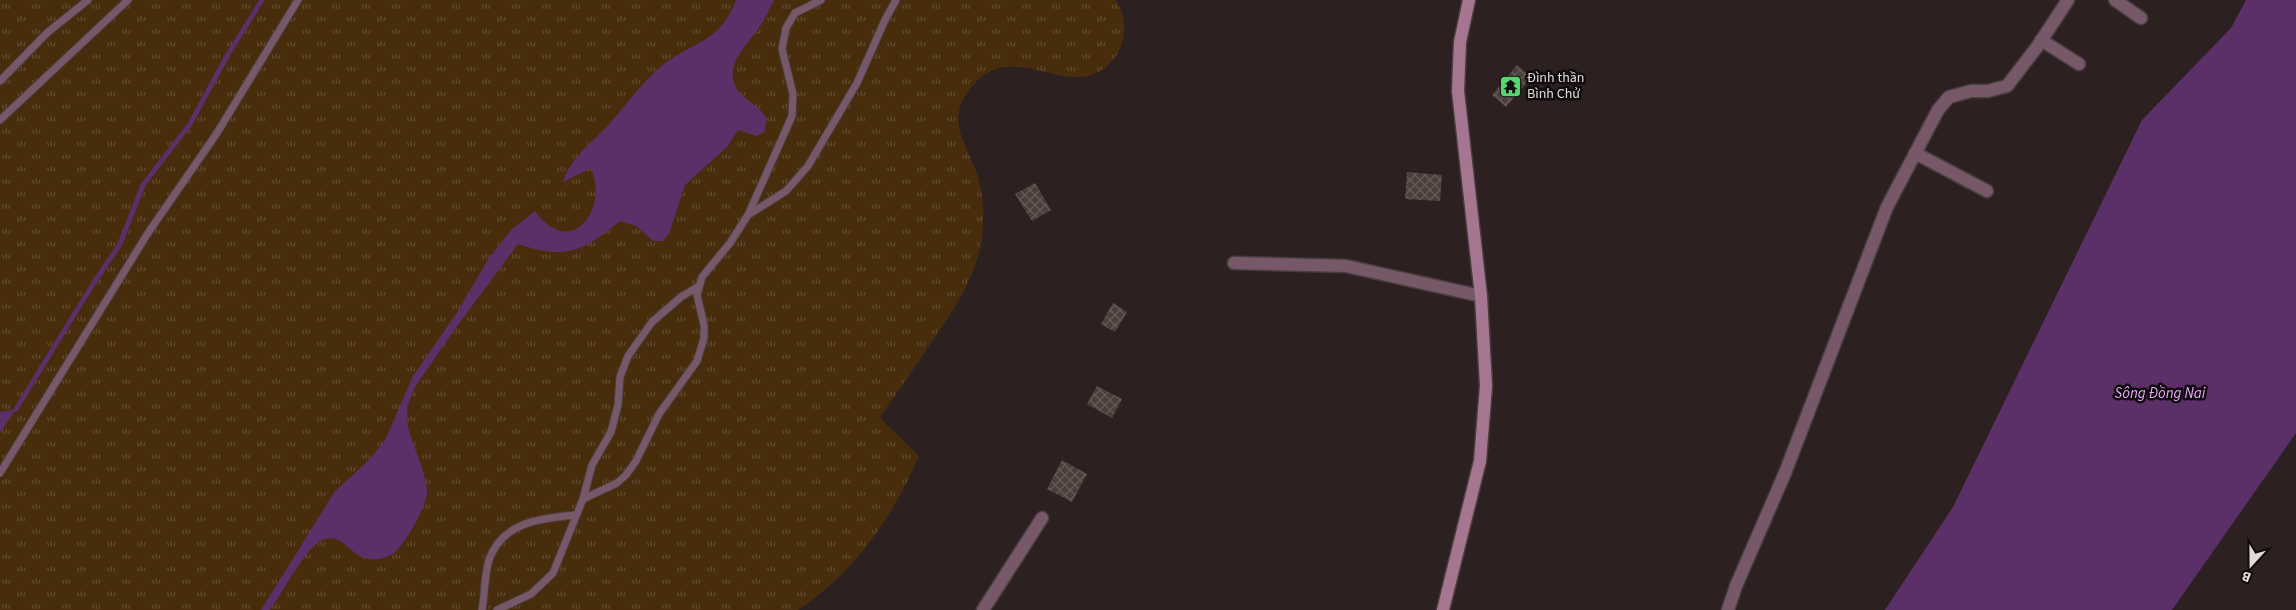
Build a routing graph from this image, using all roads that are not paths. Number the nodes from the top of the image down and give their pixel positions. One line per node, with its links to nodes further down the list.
1 (88, 0): 12 (lane)
2 (128, 0): 13 (lane)
3 (298, 0): 20 (lane)
4 (821, 0): 16 (lane)
5 (896, 0): 16 (lane)
6 (1469, 0): 19 (street)
7 (2068, 0): 10 (street)
8 (2115, 0): 9 (street)
9 (2142, 18)
10 (2041, 40): 11 (street); 14 (street)
11 (2079, 64)
12 (0, 81)
13 (0, 120)
14 (1915, 153): 15 (street); 28 (street)
15 (1987, 191)
16 (748, 215): 18 (lane)
17 (1234, 263): 19 (street)
18 (699, 286): 21 (lane); 21 (lane)
19 (1481, 296): 27 (street)
20 (0, 473)
21 (583, 499): 22 (lane)
22 (576, 515): 24 (lane); 25 (lane)
23 (1042, 518): 26 (street)
24 (482, 610)
25 (497, 610)
26 (983, 610)
27 (1444, 610)
28 (1728, 610)

